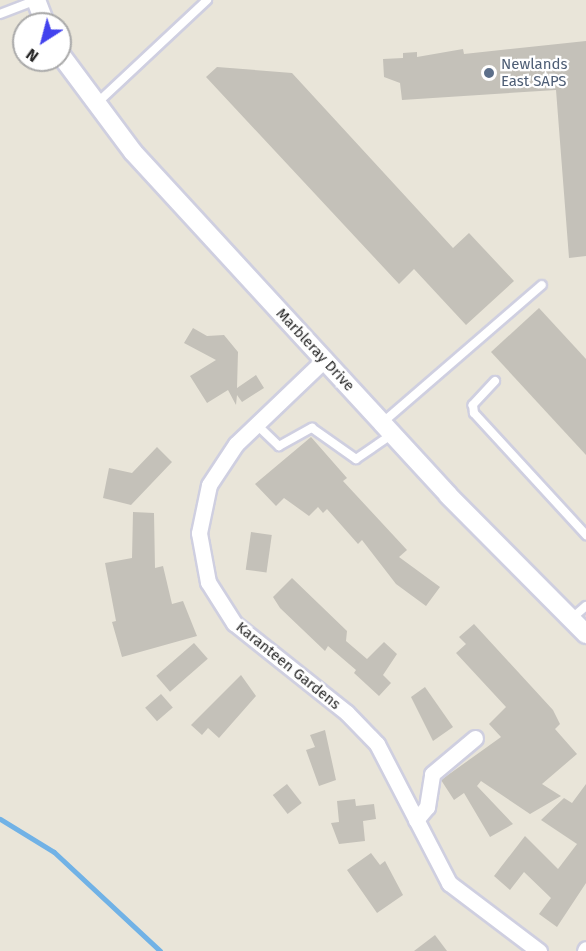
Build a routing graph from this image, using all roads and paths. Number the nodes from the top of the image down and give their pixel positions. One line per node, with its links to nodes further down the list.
1 (36, 0): 3 (lane)
2 (207, 0): 5 (lane)
3 (0, 14)
4 (72, 72): 5 (street, Marbleray Drive)
5 (94, 105): 7 (street, Marbleray Drive)
6 (542, 285): 10 (lane)
7 (325, 359): 9 (street, Karanteen Gardens); 10 (street, Marbleray Drive)
8 (495, 381): 11 (lane)
9 (256, 424): 10 (lane); 16 (street, Karanteen Gardens)
10 (387, 429): 13 (street, Marbleray Drive)
11 (586, 535)
12 (586, 606): 13 (lane)
13 (571, 619): 14 (street, Marbleray Drive)
14 (586, 634)
15 (475, 738): 16 (street)
16 (416, 820): 17 (street, Karanteen Gardens)
17 (539, 951)

